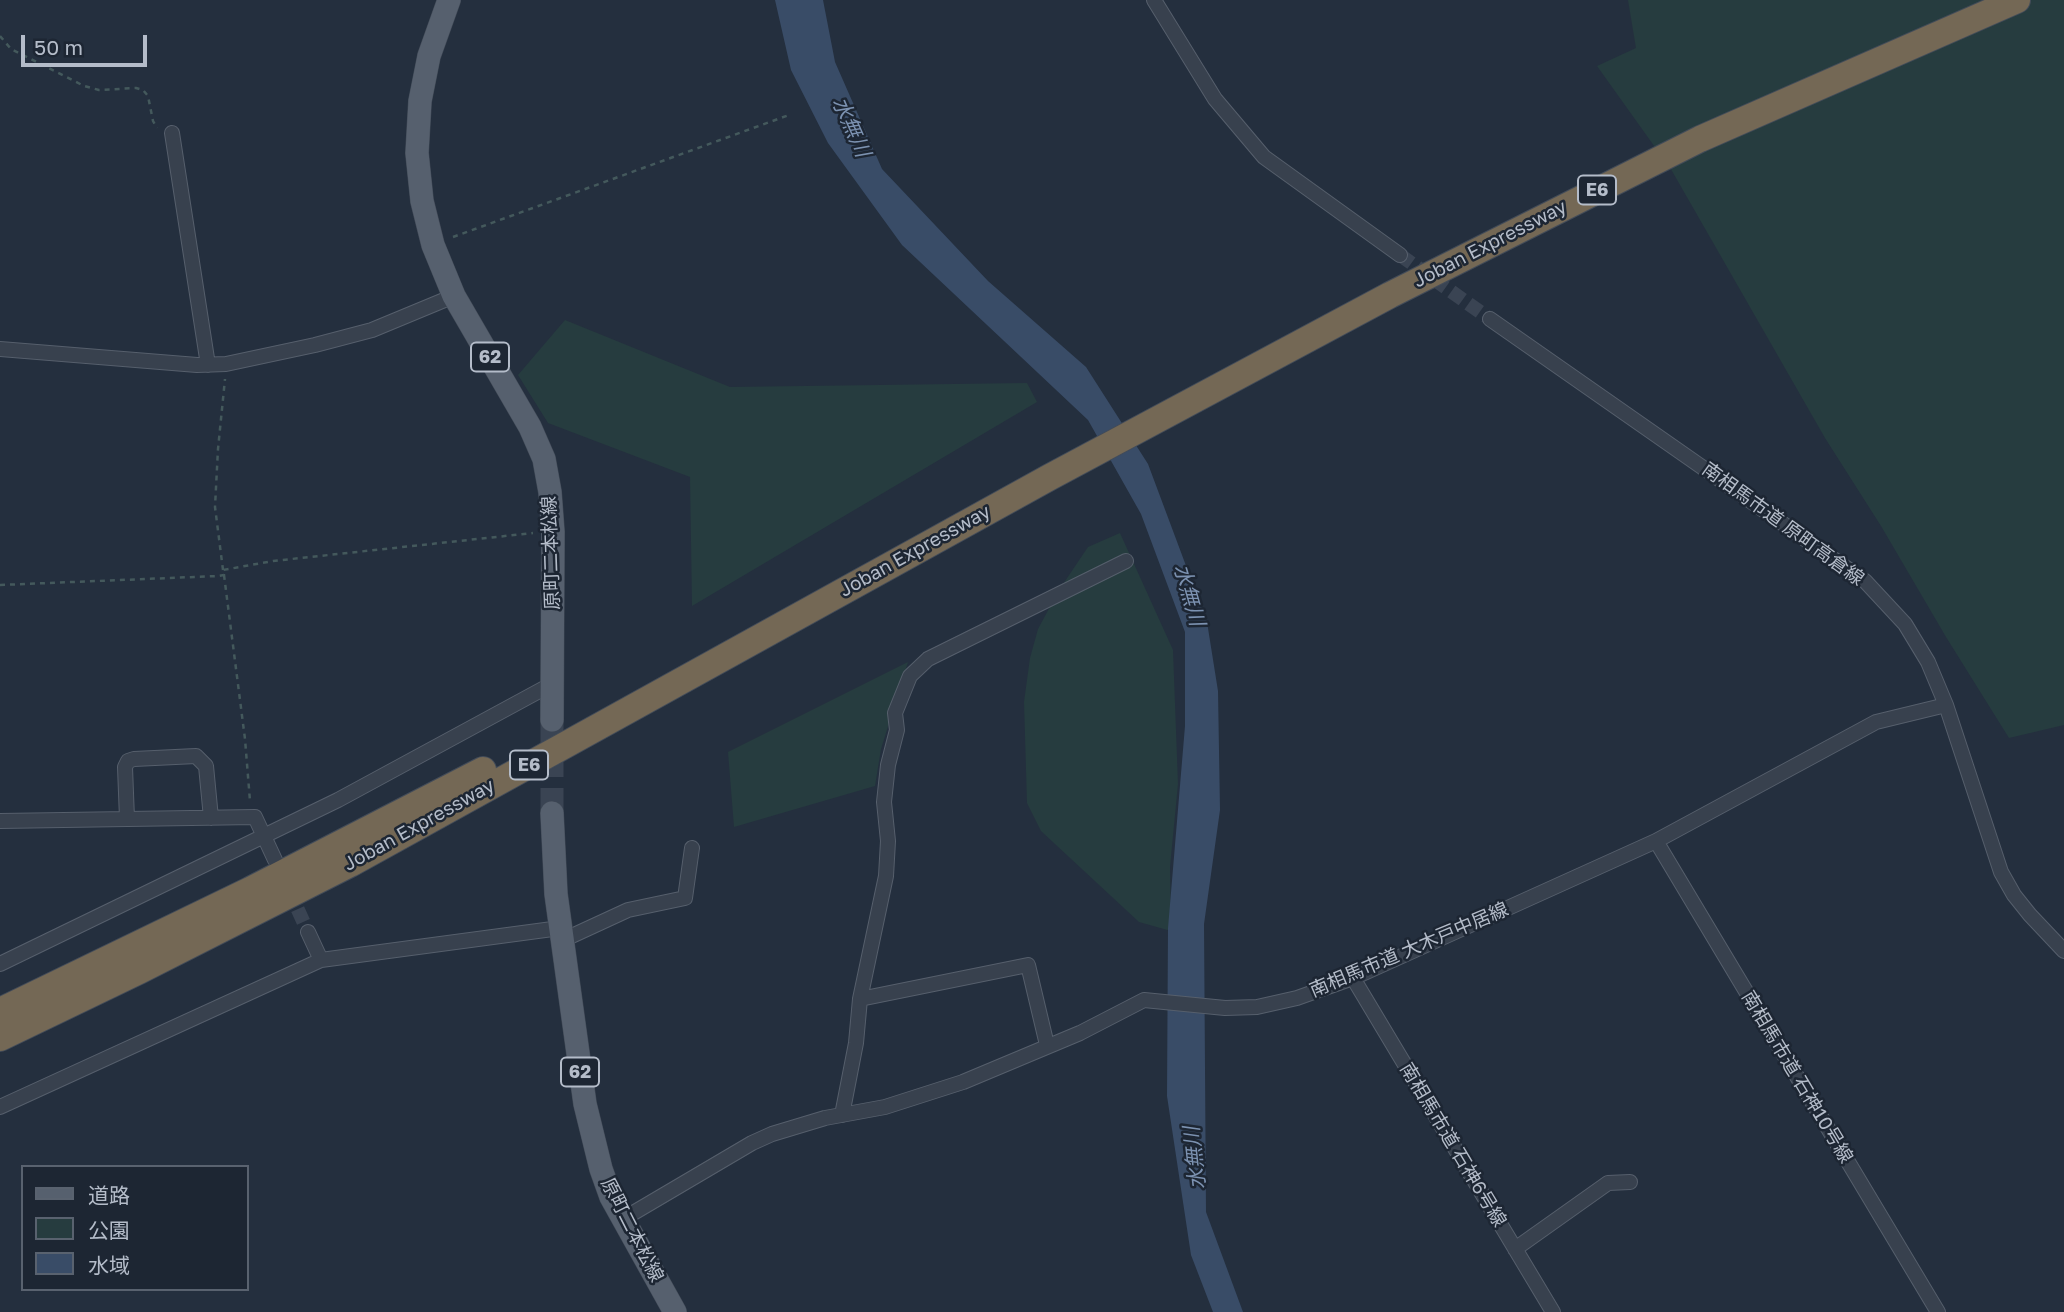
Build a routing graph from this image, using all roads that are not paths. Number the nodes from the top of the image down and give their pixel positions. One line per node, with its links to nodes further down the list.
1 (449, 0): 6 (main road, 原町二本松線 / 62)
2 (1154, 0): 5 (street)
3 (2017, 0): 10 (highway, Joban Expressway / E6)
4 (172, 132): 9 (street)
5 (1400, 255)
6 (454, 296): 9 (street); 12 (main road, 原町二本松線 / 62)
7 (1490, 318): 13 (street, 南相馬市道 原町高倉線)
8 (0, 349): 9 (street)
9 (208, 365)
10 (1050, 477): 30 (highway, Joban Expressway / E6); 31 (highway, Joban Expressway / E6)
11 (1126, 561): 29 (street)
12 (552, 684): 14 (main road, 原町二本松線 / 62); 19 (street)
13 (1946, 705): 20 (street, 南相馬市道 大木戸中居線); 25 (street, 南相馬市道 原町高倉線)
14 (552, 720)
15 (552, 813): 24 (main road, 原町二本松線 / 62)
16 (211, 818): 17 (street); 17 (street); 19 (street)
17 (127, 819): 18 (street)
18 (0, 821)
19 (263, 835): 22 (street); 27 (street)
20 (1657, 841): 28 (street, 南相馬市道 大木戸中居線); 40 (street, 南相馬市道 石神10号線)
21 (692, 848): 24 (street)
22 (275, 860)
23 (308, 932): 26 (street)
24 (561, 934): 26 (street); 36 (main road, 原町二本松線 / 62)
25 (2064, 951)
26 (321, 960): 33 (street)
27 (0, 964)
28 (1353, 978): 32 (street, 南相馬市道 大木戸中居線); 37 (street, 南相馬市道 石神6号線)
29 (860, 999): 32 (street); 34 (street)
30 (0, 1011)
31 (0, 1038)
32 (1047, 1045): 34 (street, 南相馬市道 大木戸中居線)
33 (0, 1107)
34 (842, 1115): 36 (street, 南相馬市道 大木戸中居線)
35 (1630, 1182): 37 (street)
36 (623, 1219): 38 (main road, 原町二本松線 / 62)
37 (1515, 1249): 39 (street, 南相馬市道 石神6号線)
38 (675, 1312)
39 (1553, 1312)
40 (1938, 1312)

